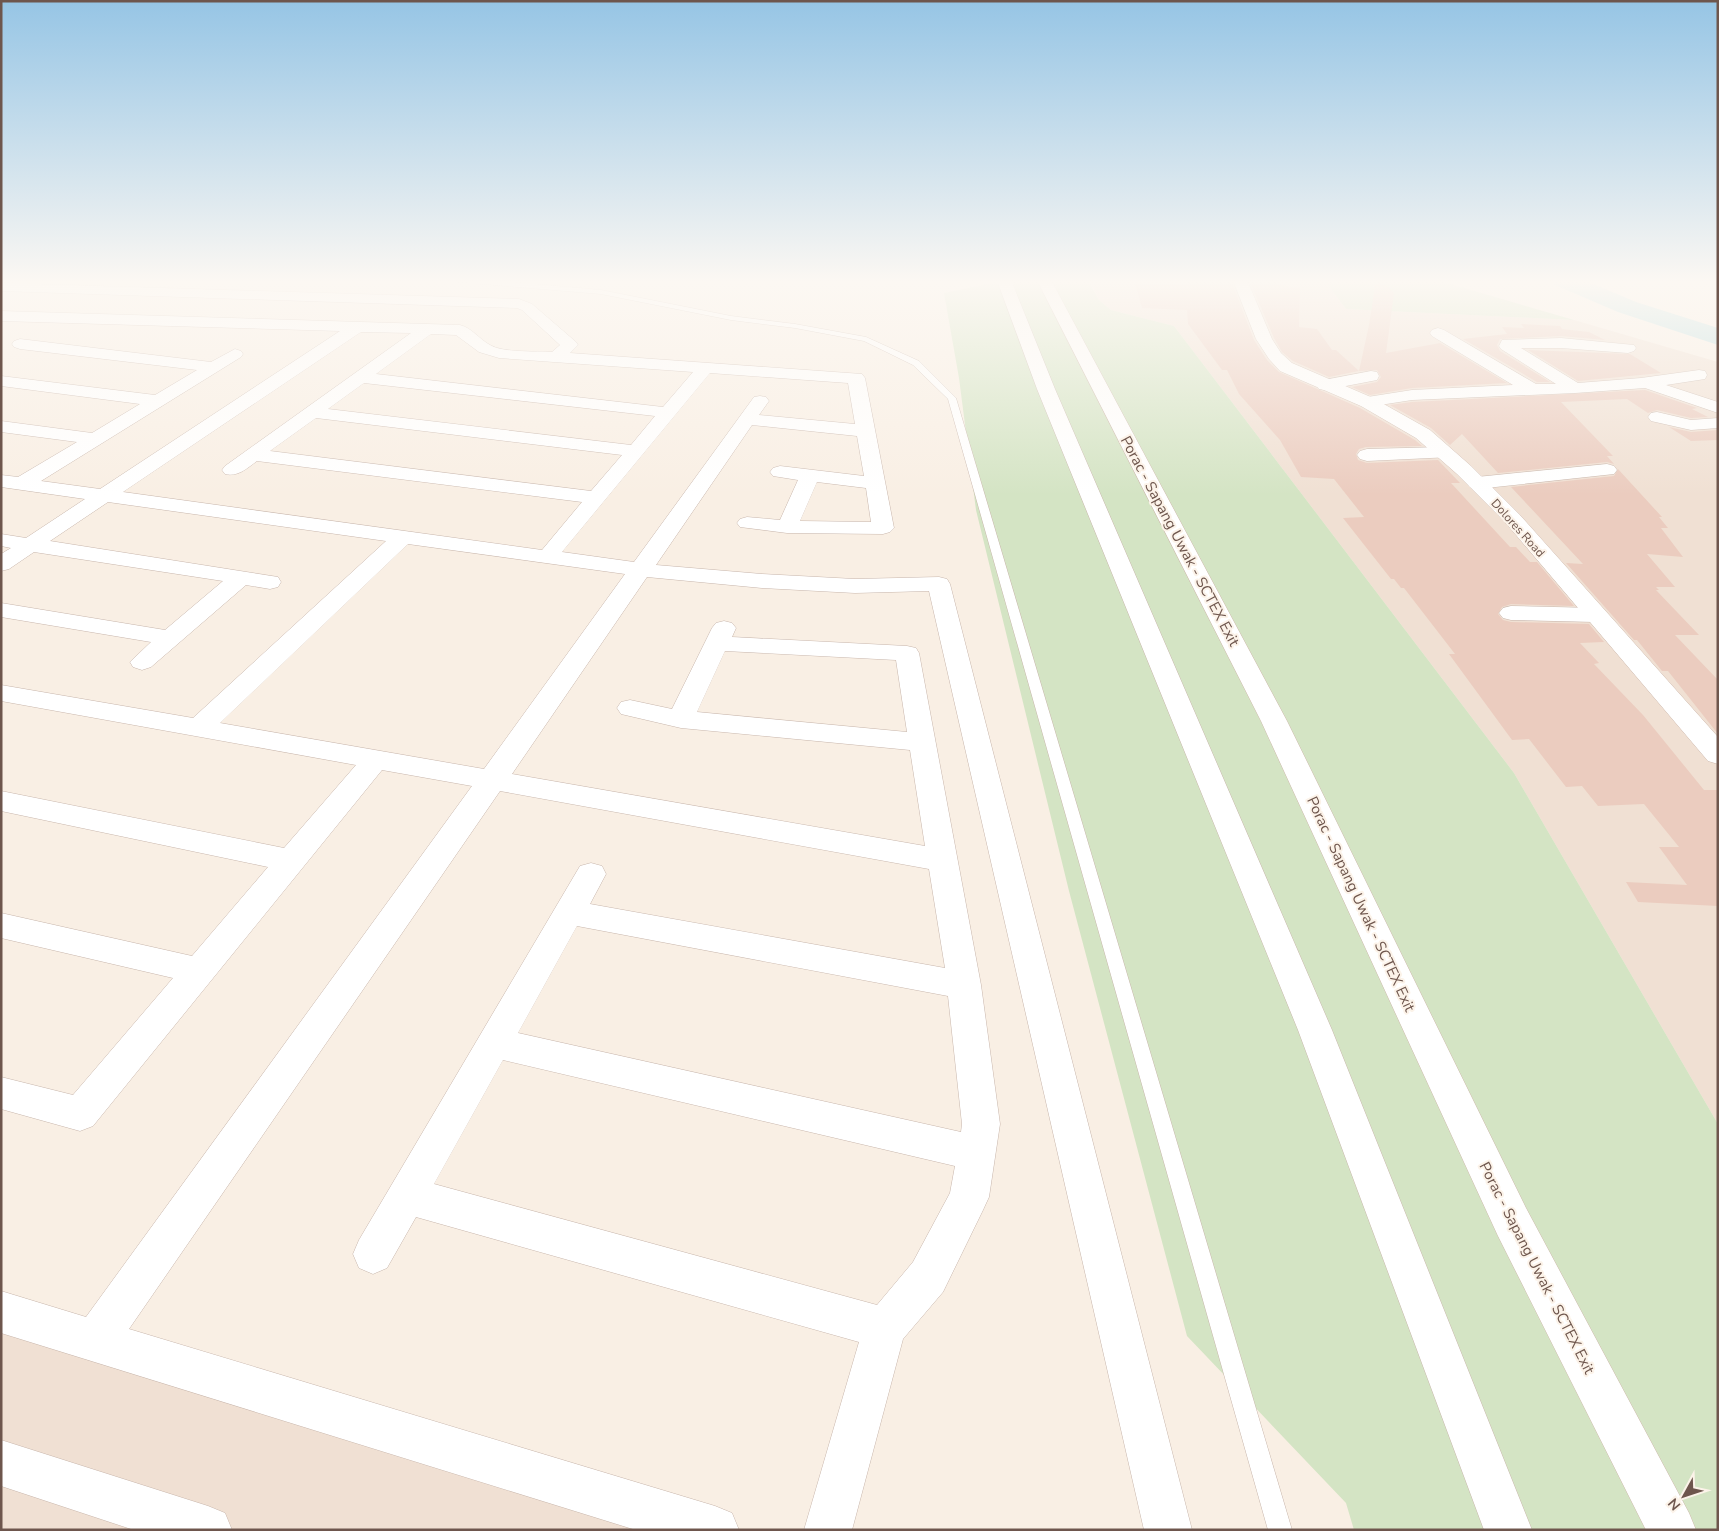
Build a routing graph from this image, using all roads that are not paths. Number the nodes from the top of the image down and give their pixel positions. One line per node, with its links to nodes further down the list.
1 (58, 351): 15 (street)
2 (319, 351): 46 (street)
3 (396, 351): 19 (street)
4 (494, 351): 14 (street)
5 (561, 351): 14 (street)
6 (892, 351): 92 (lane)
7 (1032, 351): 93 (street)
8 (1081, 351): 94 (street, Porac - Sapang Uwak - SCTEX Exit)
9 (1272, 351): 23 (street, Dolores Road)
10 (1469, 351): 25 (street)
11 (1516, 351): 24 (street)
12 (1573, 351): 22 (street)
13 (235, 354): 15 (street)
14 (554, 358): 16 (street)
15 (213, 367): 26 (street)
16 (705, 368): 33 (street); 35 (street)
17 (1699, 375): 21 (street)
18 (1371, 376): 23 (street)
19 (360, 377): 28 (street); 29 (street)
20 (1, 381): 26 (street)
21 (1641, 383): 22 (street); 31 (street)
22 (1622, 384): 24 (street)
23 (1325, 385): 27 (street, Dolores Road)
24 (1575, 388): 25 (street)
25 (1533, 390): 27 (street)
26 (157, 402): 34 (street)
27 (1367, 402): 36 (street, Dolores Road)
28 (657, 411)
29 (312, 412): 35 (street); 38 (street)
30 (1657, 417): 31 (street)
31 (1717, 420)
32 (1, 426): 34 (street)
33 (866, 431): 44 (street); 55 (street)
34 (94, 439): 43 (street)
35 (635, 451): 47 (street)
36 (1444, 453): 37 (street); 45 (street, Dolores Road)
37 (1367, 455)
38 (253, 456): 39 (street); 47 (street)
39 (232, 470)
40 (1607, 470): 45 (street)
41 (780, 472): 42 (street)
42 (810, 476): 44 (street); 49 (street)
43 (11, 482): 46 (street)
44 (875, 483): 49 (street)
45 (1477, 483): 60 (street, Dolores Road)
46 (104, 495): 50 (street); 52 (street)
47 (596, 498): 53 (street)
48 (747, 523): 49 (street)
49 (787, 527)
50 (404, 537): 53 (street); 66 (street)
51 (1, 540): 52 (street)
52 (30, 545): 54 (street); 56 (street)
53 (546, 557): 55 (street)
54 (1, 564)
55 (641, 570): 70 (street); 91 (street)
56 (242, 578): 57 (street); 61 (street)
57 (270, 582)
58 (1, 610): 61 (street)
59 (1511, 613): 60 (street)
60 (1595, 615): 68 (street, Dolores Road)
61 (171, 638): 62 (street)
62 (142, 662)
63 (1, 693): 66 (street)
64 (630, 708): 65 (street)
65 (681, 719): 67 (street); 67 (street)
66 (199, 728): 69 (street)
67 (922, 742): 72 (street)
68 (1718, 755)
69 (376, 759): 70 (street); 73 (street)
70 (492, 780): 72 (street); 86 (street)
71 (1, 801): 73 (street)
72 (943, 860): 78 (street)
73 (291, 861): 77 (street)
74 (591, 874): 75 (street)
75 (569, 912): 78 (street); 79 (street)
76 (1, 926): 77 (street)
77 (199, 971): 80 (street)
78 (964, 984): 81 (street)
79 (494, 1043): 81 (street); 82 (street)
80 (1, 1093)
81 (976, 1153): 85 (street)
82 (407, 1196): 83 (street); 85 (street)
83 (373, 1254)
84 (1, 1312): 86 (street)
85 (885, 1328): 90 (street)
86 (95, 1341): 89 (street)
87 (2, 1465): 88 (street)
88 (208, 1530)
89 (715, 1530)
90 (828, 1530)
91 (1168, 1530)
92 (1280, 1530)
93 (1508, 1530)
94 (1672, 1530)

